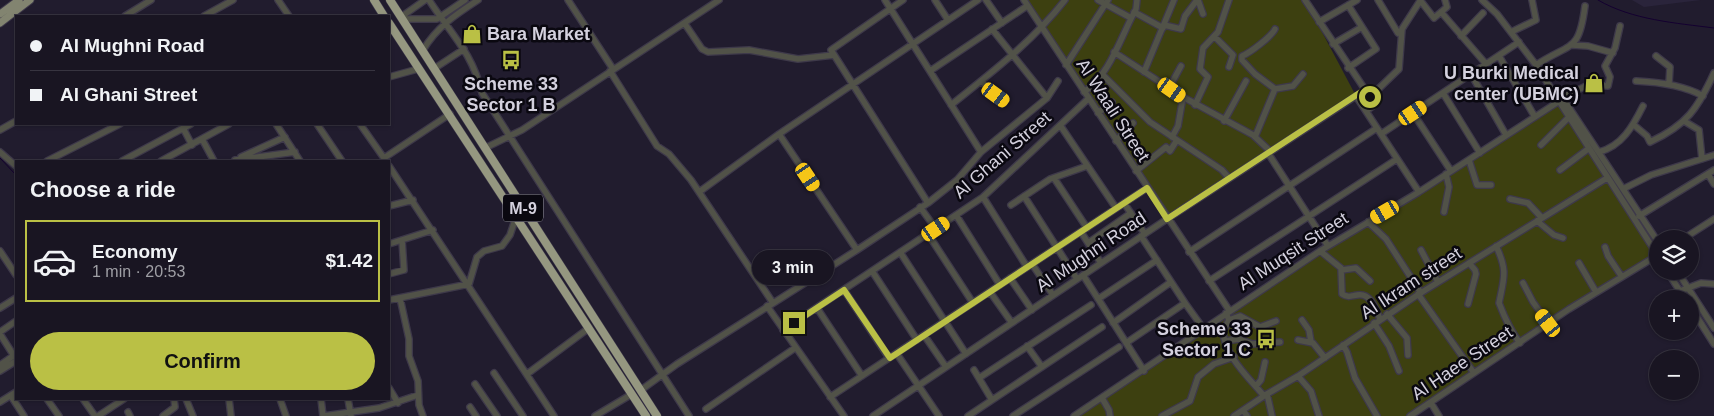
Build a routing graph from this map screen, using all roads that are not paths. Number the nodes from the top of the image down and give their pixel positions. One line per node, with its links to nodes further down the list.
1 (19, 0): 40 (main road)
2 (30, 0): 51 (main road)
3 (233, 0): 43 (street)
4 (278, 0): 44 (street)
5 (374, 0): 45 (highway)
6 (390, 0): 46 (highway, M-9)
7 (425, 0): 46 (street)
8 (429, 0): 48 (street)
9 (465, 0): 48 (street)
10 (478, 0): 48 (street)
11 (568, 0): 85 (street)
12 (719, 0): 53 (street)
13 (885, 0): 36 (street)
14 (904, 0): 36 (street)
15 (935, 0): 49 (street)
16 (978, 0): 49 (street)
17 (986, 0): 52 (street)
18 (1065, 0): 58 (street)
19 (1098, 0): 31 (street)
20 (1137, 0): 37 (street)
21 (1174, 0): 55 (street)
22 (1198, 0): 42 (street); 55 (street)
23 (1305, 0): 50 (street)
24 (1357, 0): 34 (street)
25 (1378, 0): 62 (street)
26 (1420, 0): 38 (street); 106 (street)
27 (1445, 0): 38 (street)
28 (1532, 0): 61 (street)
29 (148, 1): 41 (street)
30 (1485, 1): 61 (street)
31 (1107, 2): 47 (street); 77 (street)
32 (1227, 2): 63 (street)
33 (1025, 3): 52 (street); 58 (street, Al Waali Street)
34 (1348, 5): 50 (street); 57 (street)
35 (1585, 6): 68 (street)
36 (891, 9): 67 (street); 73 (street)
37 (1134, 12): 47 (street); 55 (street)
38 (1441, 12): 64 (street)
39 (1484, 13): 64 (street)
40 (0, 14)
41 (136, 14)
42 (1203, 14)
43 (206, 15)
44 (288, 15)
45 (383, 15)
46 (402, 18): 48 (street); 70 (highway, M-9)
47 (1131, 18): 71 (street)
48 (443, 20): 69 (street); 70 (street)
49 (948, 20): 67 (street)
50 (1319, 22): 66 (street)
51 (0, 23)
52 (1002, 23): 60 (street)
53 (685, 24): 73 (street); 85 (street)
54 (390, 25): 84 (highway, M-9)
55 (1163, 26): 87 (street)
56 (1620, 26): 72 (street)
57 (1362, 27): 66 (street); 83 (street)
58 (1042, 29): 76 (street); 77 (street, Al Waali Street)
59 (1275, 29): 100 (street)
60 (992, 30): 76 (street); 86 (street)
61 (1511, 32): 65 (street)
62 (1398, 33)
63 (1215, 36): 81 (street); 113 (street)
64 (1460, 36): 78 (street)
65 (1519, 42): 74 (street); 79 (street)
66 (1333, 44): 83 (street)
67 (913, 45): 86 (street); 98 (street)
68 (1572, 45): 72 (street); 79 (street)
69 (464, 49): 82 (street); 137 (street)
70 (423, 50): 82 (highway, M-9)
71 (1114, 52): 87 (street); 89 (street)
72 (1613, 53): 110 (street, Al Muqsit Street)
73 (834, 56): 98 (street)
74 (1498, 56): 78 (street); 120 (street)
75 (1656, 56): 97 (street)
76 (1012, 57): 96 (street); 107 (street)
77 (1066, 64): 102 (street, Al Waali Street)
78 (1486, 64): 91 (street)
79 (1536, 64): 110 (street)
80 (1181, 66): 99 (street)
81 (1229, 67)
82 (435, 68): 148 (highway, M-9)
83 (1348, 68): 101 (street)
84 (418, 69): 92 (street); 119 (highway, M-9)
85 (612, 70): 137 (street); 184 (street)
86 (930, 71): 114 (street)
87 (1144, 72): 99 (street)
88 (1714, 73): 105 (street)
89 (1102, 74): 102 (street); 144 (street)
90 (1303, 74): 100 (street)
91 (1471, 74): 103 (street); 140 (street)
92 (390, 77)
93 (1058, 81): 107 (street)
94 (1246, 81): 122 (street)
95 (1636, 81): 97 (street)
96 (981, 82): 111 (street); 114 (street)
97 (1669, 84): 105 (street)
98 (852, 85): 138 (street); 190 (street)
99 (1169, 88): 108 (street)
100 (1275, 89): 142 (street)
101 (1364, 90): 104 (street, Al Mughni Road); 106 (street)
102 (1084, 92): 109 (street, Al Waali Street)
103 (1443, 93): 118 (street); 154 (street)
104 (1356, 96): 116 (street); 153 (street, Al Mughni Road)
105 (1704, 96): 123 (street)
106 (1370, 97): 116 (street)
107 (1047, 98): 152 (street)
108 (1183, 98): 113 (street); 144 (street)
109 (1088, 99): 117 (street, Al Waali Street); 132 (street, Al Ghani Street)
110 (1559, 100): 120 (street, Al Muqsit Street); 121 (street); 155 (street)
111 (1004, 101)
112 (1112, 102): 117 (street)
113 (1195, 104): 122 (street)
114 (951, 105): 152 (street)
115 (1643, 106): 133 (street)
116 (1366, 111): 135 (street)
117 (1098, 113): 145 (street, Al Waali Street)
118 (1413, 113): 139 (street); 174 (street)
119 (450, 114): 166 (street); 201 (highway, M-9)
120 (1535, 117): 140 (street, Al Muqsit Street)
121 (1568, 118): 147 (street); 149 (street)
122 (1224, 121): 142 (street)
123 (1684, 121): 133 (street); 158 (street)
124 (15, 122): 136 (street)
125 (1133, 124): 145 (street)
126 (118, 125): 159 (street)
127 (188, 125): 134 (street)
128 (227, 125): 143 (street)
129 (277, 125): 141 (street)
130 (318, 125): 165 (street)
131 (361, 125): 166 (street)
132 (1060, 125): 169 (street); 187 (street, Al Ghani Street)
133 (1634, 125): 155 (street)
134 (183, 128): 146 (street); 160 (street)
135 (1377, 128): 139 (street); 181 (street)
136 (0, 130)
137 (510, 134): 148 (street); 323 (street)
138 (779, 134): 184 (street); 225 (street)
139 (1381, 134): 157 (street)
140 (1506, 135): 154 (street, Al Muqsit Street)
141 (285, 137): 151 (street); 163 (street)
142 (1256, 137): 153 (street)
143 (202, 139): 146 (street); 162 (street)
144 (1175, 139): 173 (street); 177 (street)
145 (1116, 141): 173 (street, Al Waali Street)
146 (192, 145): 161 (street)
147 (1541, 145)
148 (484, 148): 331 (highway, M-9)
149 (1588, 149): 171 (street); 178 (street)
150 (0, 152): 168 (street)
151 (294, 152): 163 (street); 164 (street)
152 (981, 152): 190 (street)
153 (1269, 152): 177 (street, Al Mughni Road); 181 (street)
154 (1480, 152): 167 (street, Al Muqsit Street)
155 (1599, 152): 183 (street)
156 (1714, 155): 158 (street)
157 (1397, 159): 185 (street); 200 (street)
158 (1702, 159): 183 (street)
159 (49, 160)
160 (124, 160)
161 (163, 160)
162 (213, 160)
163 (233, 160)
164 (299, 160)
165 (341, 160)
166 (385, 160)
167 (1469, 160): 174 (street, Al Muqsit Street); 180 (street)
168 (15, 165)
169 (1087, 166): 176 (street); 195 (street)
170 (390, 167): 189 (street)
171 (1560, 170)
172 (1714, 170): 175 (street)
173 (1136, 171): 182 (street, Al Waali Street)
174 (1449, 173): 185 (street, Al Muqsit Street); 196 (street)
175 (1708, 174): 179 (street); 198 (street)
176 (1054, 178): 186 (street); 208 (street)
177 (1229, 178): 202 (street, Al Mughni Road)
178 (1607, 178): 203 (street); 204 (street, Al Ikram street)
179 (1714, 184)
180 (1491, 185)
181 (1289, 186): 200 (street); 230 (street)
182 (1147, 188): 191 (street); 202 (street, Al Waali Street)
183 (1623, 189): 198 (street)
184 (699, 192): 266 (street)
185 (1419, 192): 206 (street, Al Muqsit Street)
186 (1024, 196): 192 (street); 224 (street)
187 (983, 197): 199 (street, Al Ghani Street); 236 (street)
188 (1510, 199): 204 (street)
189 (413, 200): 193 (street); 210 (street)
190 (928, 202): 194 (street)
191 (1124, 203): 195 (street); 197 (street)
192 (1011, 205)
193 (390, 206)
194 (920, 207): 209 (street); 225 (street)
195 (1116, 208): 208 (street)
196 (1444, 212)
197 (1131, 213): 215 (street); 218 (street)
198 (1640, 215): 203 (street); 211 (street)
199 (956, 216): 209 (street, Al Ghani Street); 253 (street)
200 (1308, 217): 221 (street); 246 (street)
201 (516, 218): 251 (street); 287 (highway, M-9)
202 (1167, 219): 215 (street, Al Mughni Road); 230 (street, Al Waali Street)
203 (1634, 219): 219 (street)
204 (1539, 220): 216 (street); 222 (street, Al Ikram street)
205 (1712, 220): 207 (street); 212 (street)
206 (1368, 222): 221 (street, Al Muqsit Street); 259 (street)
207 (1714, 227)
208 (1087, 228): 213 (street)
209 (936, 229): 214 (street, Al Ghani Street)
210 (433, 230): 217 (street); 251 (street)
211 (1650, 230)
212 (1697, 230)
213 (1081, 232): 218 (street); 224 (street)
214 (928, 234): 229 (street, Al Ghani Street); 265 (street)
215 (1143, 235): 231 (street); 233 (street, Al Mughni Road)
216 (1562, 238)
217 (402, 240): 220 (street); 240 (street)
218 (1088, 243): 233 (street)
219 (1649, 243)
220 (390, 244)
221 (1328, 246): 228 (street, Al Muqsit Street)
222 (1496, 246): 234 (street, Al Ikram street); 299 (street)
223 (1605, 247): 242 (street)
224 (1057, 248): 236 (street); 244 (street)
225 (857, 250): 266 (street)
226 (1421, 250): 249 (street)
227 (0, 251): 239 (street)
228 (1320, 251): 237 (street); 273 (street, Al Muqsit Street)
229 (900, 252): 238 (street, Al Ghani Street); 281 (street)
230 (1189, 252): 246 (street, Al Waali Street)
231 (1156, 260): 248 (street); 263 (street)
232 (1649, 261): 242 (street, Al Haee Street)
233 (1101, 263): 241 (street, Al Mughni Road)
234 (1469, 263): 249 (street, Al Ikram street); 268 (street)
235 (1579, 263): 258 (street)
236 (1029, 266): 243 (street); 260 (street)
237 (1342, 270): 247 (street); 275 (street)
238 (872, 271): 255 (street, Al Ghani Street); 293 (street)
239 (15, 274)
240 (390, 274)
241 (1083, 275): 244 (street, Al Mughni Road); 263 (street)
242 (1622, 277): 258 (street, Al Haee Street)
243 (1010, 278): 253 (street); 272 (street)
244 (1077, 279): 260 (street, Al Mughni Road)
245 (1683, 280): 254 (street)
246 (1208, 281): 273 (street, Al Waali Street)
247 (1370, 281)
248 (1171, 282): 267 (street); 283 (street)
249 (1438, 282): 259 (street, Al Ikram street)
250 (1523, 283): 285 (street)
251 (469, 284): 261 (street); 322 (street)
252 (1714, 284): 254 (street)
253 (1000, 285): 257 (street)
254 (1687, 287): 256 (street); 289 (street)
255 (844, 290): 271 (street, Al Ghani Street); 310 (street)
256 (1682, 290)
257 (990, 292): 265 (street); 282 (street)
258 (1596, 292): 285 (street, Al Haee Street)
259 (1420, 293): 274 (street, Al Ikram street); 321 (street)
260 (1053, 295): 272 (street, Al Mughni Road)
261 (400, 298): 264 (street); 335 (street)
262 (15, 299): 270 (street)
263 (1098, 299): 283 (street)
264 (390, 300)
265 (973, 303): 281 (street)
266 (770, 304): 290 (street); 323 (street)
267 (1185, 304): 288 (street); 298 (street)
268 (1468, 304)
269 (1091, 305): 302 (street)
270 (0, 308)
271 (817, 308): 290 (street, Al Ghani Street); 324 (street)
272 (1032, 310): 282 (street, Al Mughni Road)
273 (1228, 312): 276 (street, Al Waali Street); 288 (street, Al Muqsit Street)
274 (1387, 314): 275 (street, Al Ikram street); 307 (street)
275 (1380, 319): 284 (street, Al Ikram street)
276 (1229, 320): 279 (street); 295 (street)
277 (1302, 320): 297 (street)
278 (1699, 320): 300 (street)
279 (1276, 321)
280 (15, 322): 291 (street)
281 (945, 322): 292 (street); 306 (street)
282 (1012, 323): 306 (street, Al Mughni Road)
283 (1113, 323): 298 (street)
284 (1374, 323): 301 (street, Al Ikram street); 319 (street)
285 (1548, 323): 299 (street, Al Haee Street)
286 (1102, 327): 315 (street)
287 (589, 328): 322 (street); 333 (highway, M-9)
288 (1203, 328): 318 (street, Al Muqsit Street)
289 (1714, 328)
290 (783, 330): 304 (street)
291 (0, 333): 308 (street)
292 (924, 335): 293 (street); 314 (street)
293 (917, 340): 305 (street)
294 (1298, 340): 297 (street)
295 (1225, 342): 296 (street); 309 (street)
296 (1280, 342)
297 (1311, 342): 311 (street)
298 (1126, 343): 318 (street)
299 (1520, 343): 321 (street, Al Haee Street)
300 (1714, 344)
301 (1343, 345): 311 (street, Al Ikram street); 385 (street)
302 (1028, 346): 315 (street); 326 (street)
303 (1119, 347): 377 (street)
304 (795, 348): 336 (street); 353 (street)
305 (897, 354): 310 (street); 328 (street)
306 (966, 354): 314 (street, Al Mughni Road)
307 (1408, 355)
308 (15, 357): 313 (street); 317 (street)
309 (1234, 357): 329 (street); 380 (street)
310 (890, 358): 324 (street)
311 (1325, 358): 325 (street, Al Ikram street)
312 (1265, 362): 329 (street)
313 (0, 365)
314 (946, 367): 328 (street, Al Mughni Road)
315 (1042, 367): 348 (street)
316 (974, 370): 326 (street)
317 (0, 371)
318 (1144, 371): 337 (street, Al Muqsit Street)
319 (1399, 371)
320 (494, 373): 367 (street)
321 (1474, 373): 351 (street, Al Haee Street)
322 (527, 374): 368 (street)
323 (662, 375): 331 (street); 372 (street)
324 (862, 376): 336 (street)
325 (1298, 376): 334 (street, Al Ikram street); 384 (street)
326 (979, 378): 348 (street)
327 (476, 384): 366 (street)
328 (920, 386): 374 (street, Al Mughni Road); 375 (street)
329 (1256, 386): 334 (street)
330 (390, 390): 350 (street)
331 (641, 390): 371 (highway, M-9)
332 (13, 394): 349 (street)
333 (632, 394): 369 (street); 370 (highway, M-9)
334 (1265, 394): 354 (street, Al Ikram street); 383 (street)
335 (418, 395): 350 (street); 364 (street)
336 (830, 397): 373 (street)
337 (1102, 398): 378 (street, Al Muqsit Street); 379 (street)
338 (16, 400): 356 (street)
339 (48, 400): 357 (street)
340 (85, 400): 358 (street)
341 (122, 400): 358 (street)
342 (174, 400): 359 (street)
343 (186, 400): 360 (street)
344 (229, 400): 361 (street)
345 (280, 400): 362 (street)
346 (321, 400): 363 (street)
347 (348, 400): 355 (street)
348 (992, 400): 376 (street)
349 (0, 402)
350 (398, 402): 355 (street)
351 (1430, 402): 386 (street, Al Haee Street); 387 (street)
352 (470, 407): 365 (street)
353 (706, 409)
354 (1243, 410): 381 (street, Al Ikram street); 382 (street)
355 (351, 414): 363 (street)
356 (24, 416)
357 (59, 416)
358 (96, 416)
359 (163, 416)
360 (193, 416)
361 (231, 416)
362 (286, 416)
363 (324, 416)
364 (423, 416)
365 (476, 416)
366 (497, 416)
367 (523, 416)
368 (554, 416)
369 (595, 416)
370 (646, 416)
371 (657, 416)
372 (689, 416)
373 (844, 416)
374 (873, 416)
375 (939, 416)
376 (968, 416)
377 (1013, 416)
378 (1074, 416)
379 (1110, 416)
380 (1162, 416)
381 (1234, 416)
382 (1247, 416)
383 (1272, 416)
384 (1319, 416)
385 (1377, 416)
386 (1410, 416)
387 (1439, 416)

